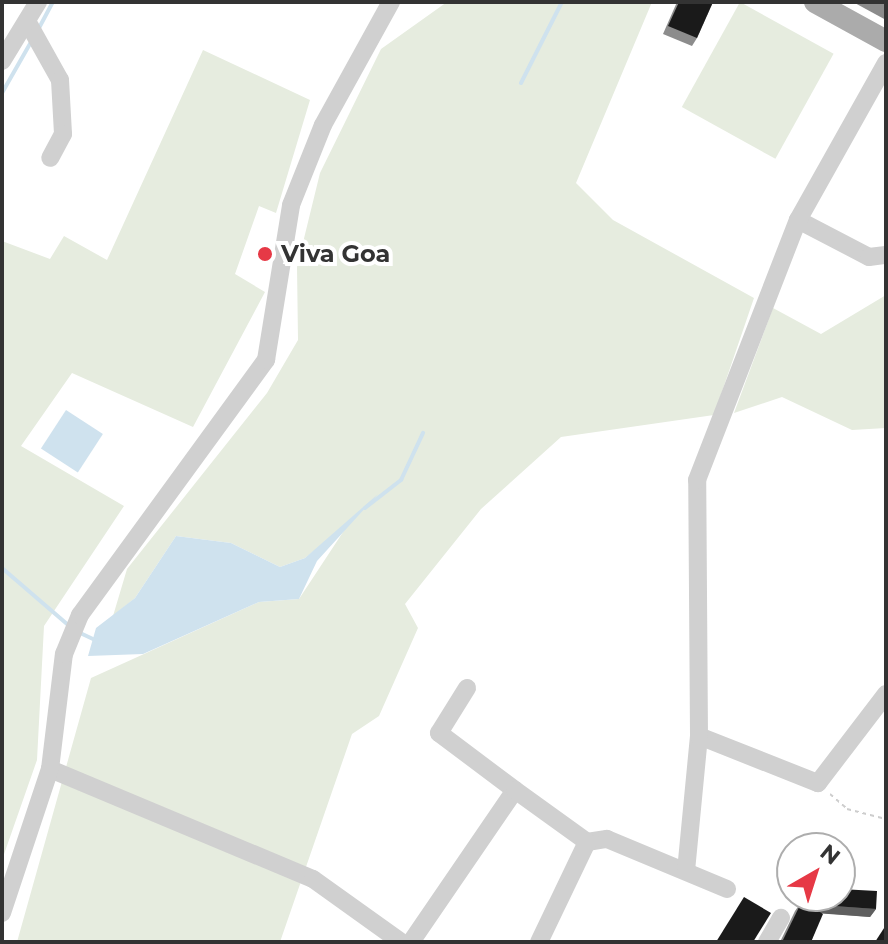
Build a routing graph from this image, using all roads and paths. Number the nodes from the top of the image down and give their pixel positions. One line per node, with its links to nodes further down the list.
1 (38, 2): 4 (street)
2 (391, 2): 14 (street)
3 (815, 2): 5 (main road)
4 (27, 21): 6 (street); 8 (street)
5 (886, 41)
6 (2, 61)
7 (886, 63): 9 (street)
8 (50, 158)
9 (798, 220): 10 (street); 13 (street)
10 (886, 255)
11 (467, 688): 16 (street)
12 (886, 694): 15 (street)
13 (699, 736): 15 (street); 19 (street)
14 (50, 769): 21 (street); 23 (street)
15 (818, 783): 17 (path)
16 (515, 790): 18 (street); 25 (street)
17 (886, 819)
18 (587, 842): 19 (street); 26 (street)
19 (686, 871): 20 (street)
20 (727, 889)
21 (2, 913)
22 (781, 918): 27 (street)
23 (375, 934): 24 (street)
24 (401, 942)
25 (411, 942)
26 (539, 942)
27 (767, 942)

